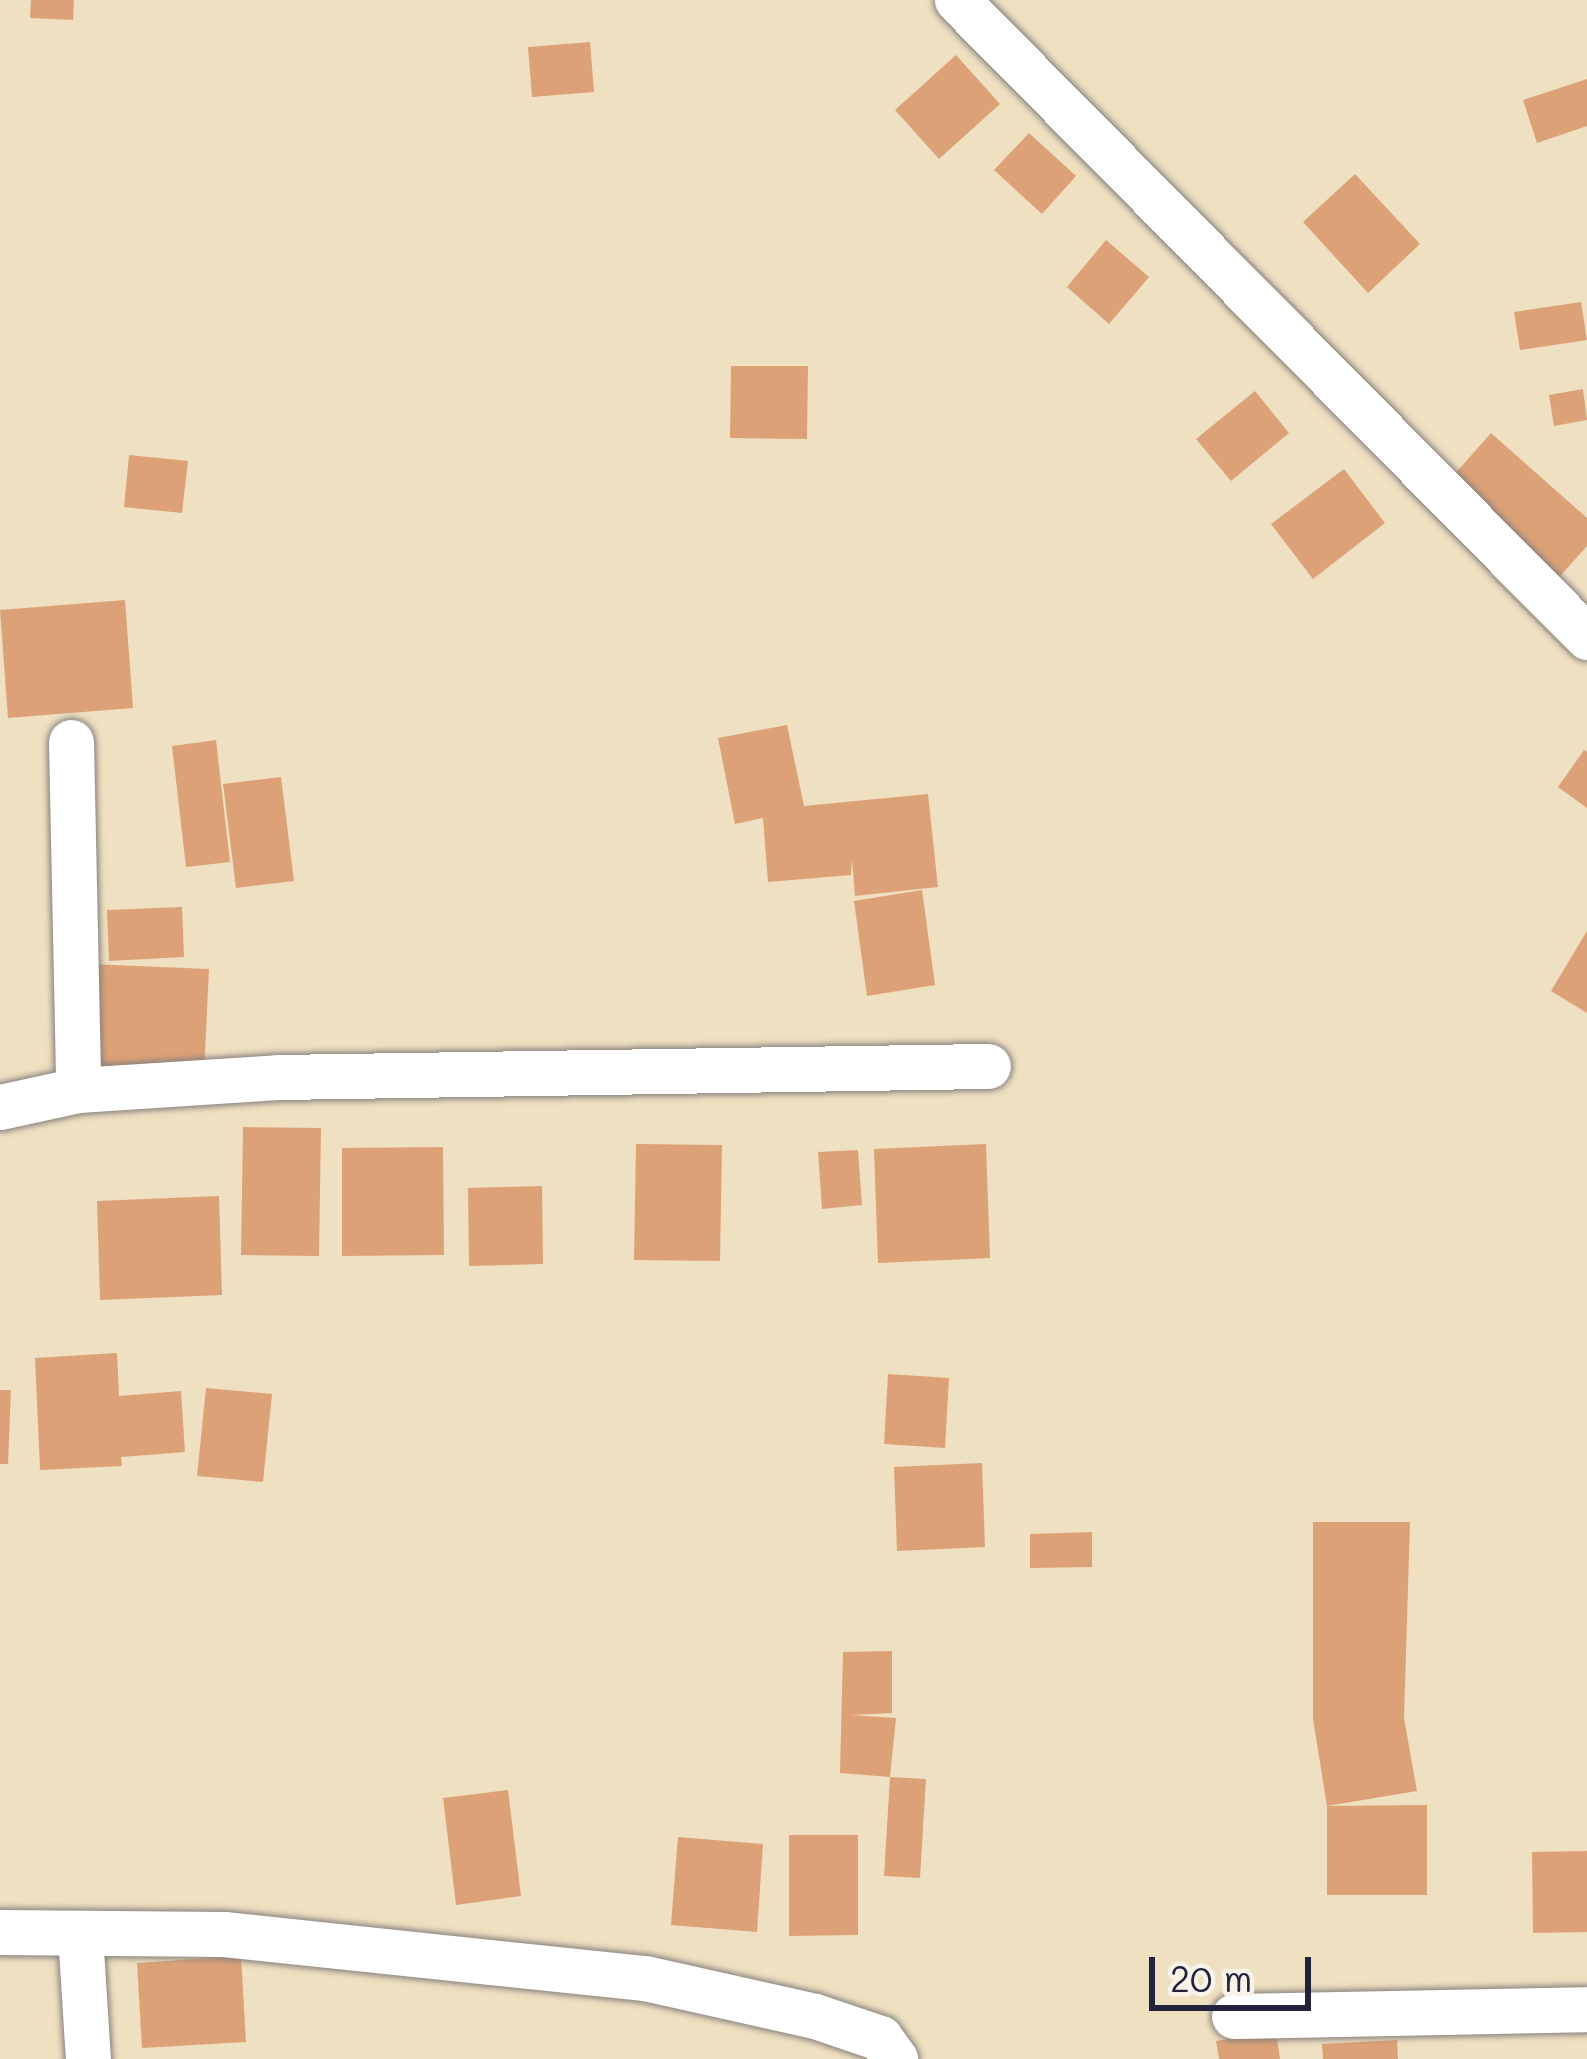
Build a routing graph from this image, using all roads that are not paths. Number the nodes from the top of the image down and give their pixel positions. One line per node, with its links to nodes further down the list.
1 (957, 0): 2 (street)
2 (1587, 637)
3 (71, 742): 5 (street)
4 (988, 1066): 5 (street)
5 (78, 1090): 6 (street)
6 (0, 1107)
7 (0, 1933): 8 (street)
8 (80, 1933): 11 (street); 12 (street)
9 (1587, 2009): 10 (street)
10 (1234, 2016)
11 (88, 2059)
12 (895, 2059)

